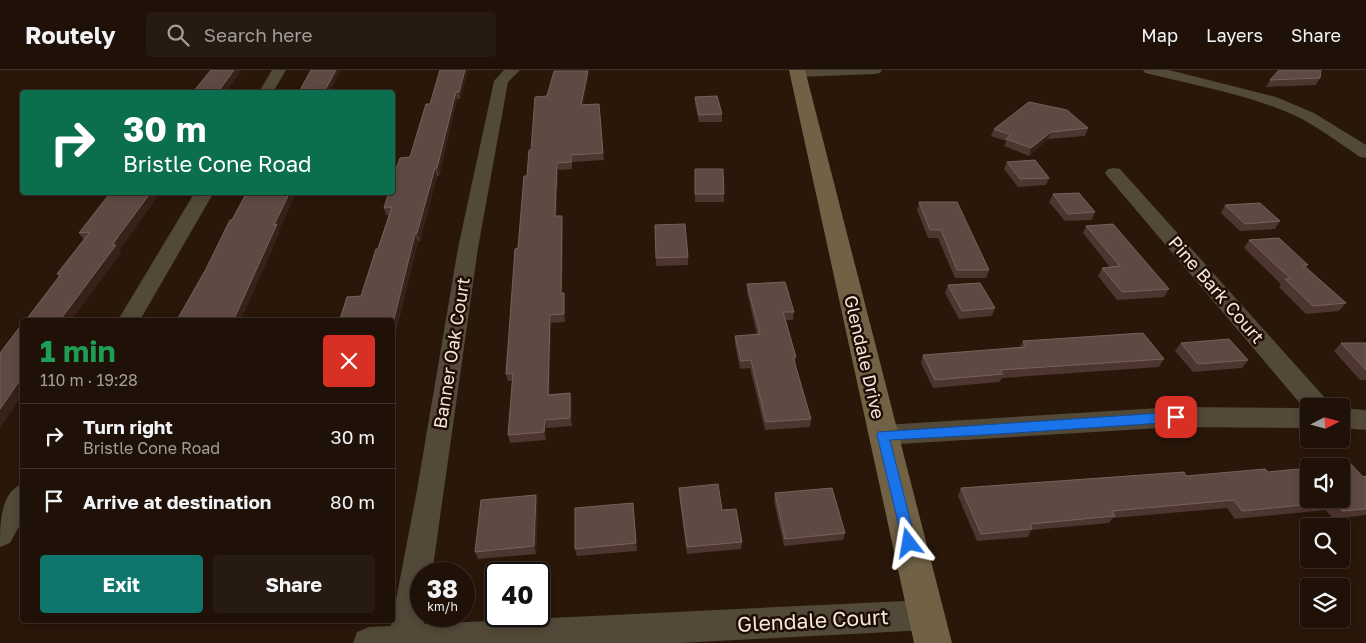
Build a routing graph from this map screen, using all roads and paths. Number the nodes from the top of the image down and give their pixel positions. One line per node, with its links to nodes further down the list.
1 (279, 70): 7 (street)
2 (513, 70): 21 (street, Banner Oak Court)
3 (876, 70): 5 (street)
4 (1150, 70): 6 (street)
5 (797, 72): 16 (street, Glendale Drive)
6 (1198, 75): 8 (street)
7 (267, 90)
8 (1366, 153)
9 (1114, 173): 12 (street, Pine Bark Court)
10 (203, 195): 11 (street)
11 (130, 318)
12 (1310, 398)
13 (1300, 418): 16 (street)
14 (1350, 419): 15 (street)
15 (1366, 420)
16 (883, 435): 19 (street, Glendale Drive)
17 (20, 499): 18 (street)
18 (0, 534)
19 (930, 629): 20 (street, Glendale Court)
20 (625, 637): 21 (street, Glendale Court)
21 (405, 641): 22 (street, Glendale Court)
22 (369, 643)

